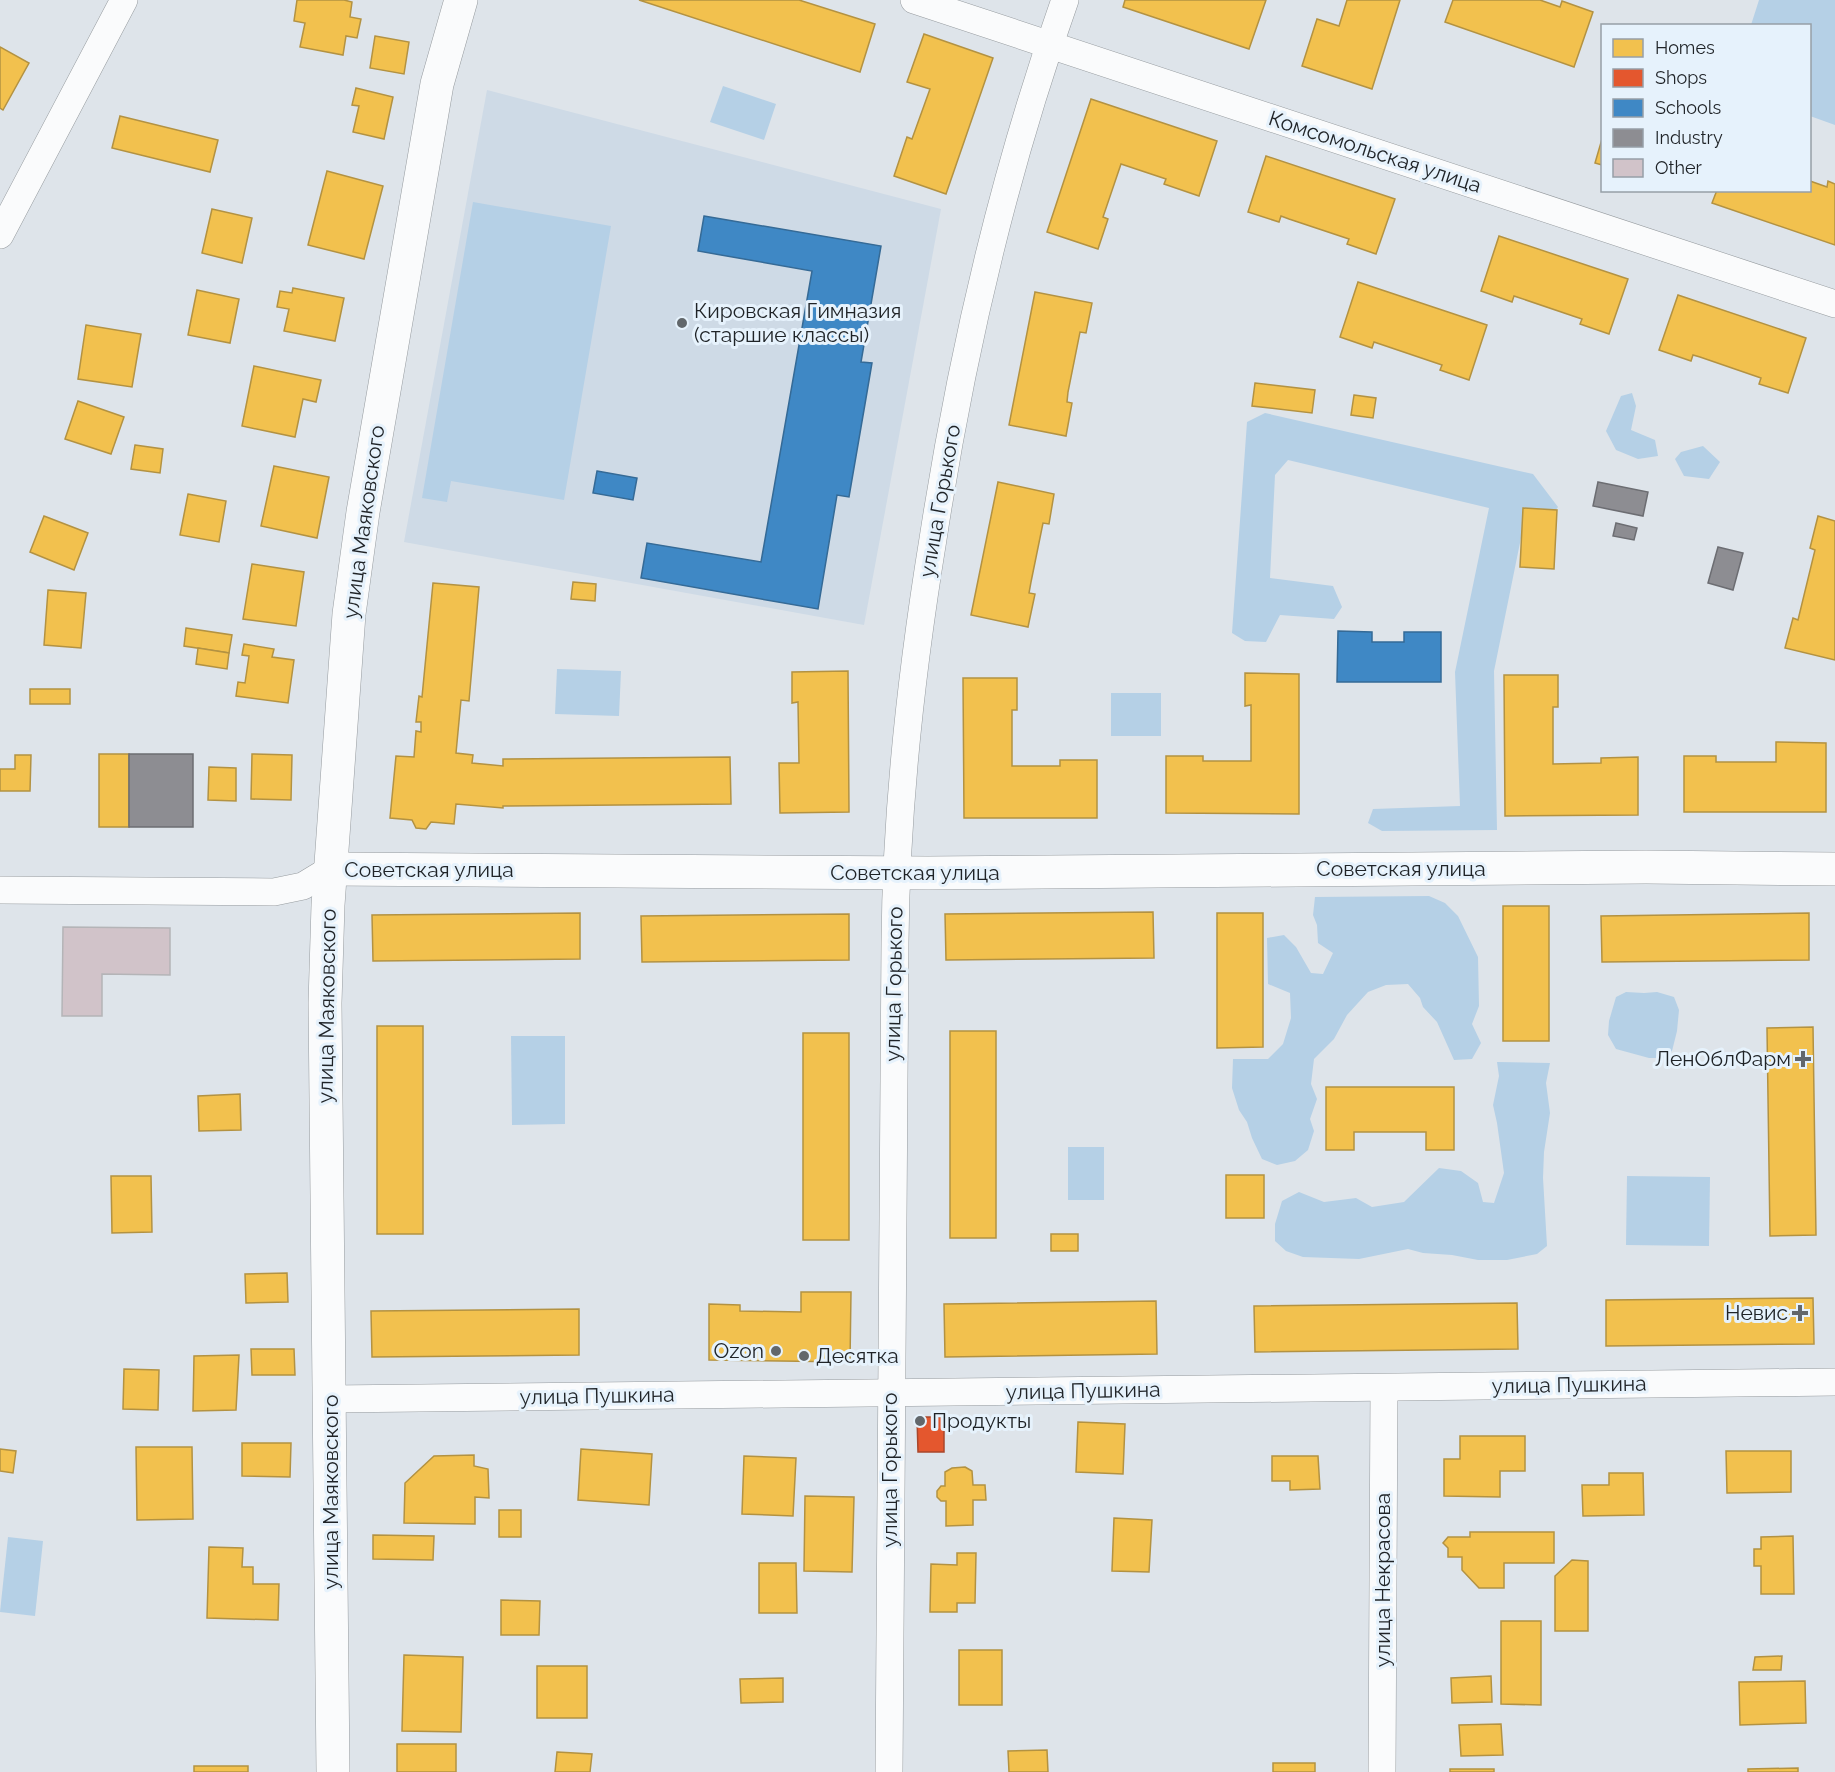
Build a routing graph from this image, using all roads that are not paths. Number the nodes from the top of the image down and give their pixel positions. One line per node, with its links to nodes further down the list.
1 (124, 0): 6 (street)
2 (461, 0): 8 (street, улица Маяковского)
3 (914, 0): 5 (street, Комсомольская улица)
4 (1065, 0): 5 (street, улица Горького)
5 (1049, 45): 7 (street, Комсомольская улица); 10 (street, улица Горького)
6 (0, 235)
7 (1835, 304)
8 (331, 869): 10 (street, Советская улица); 11 (street, Советская улица); 15 (street, улица Маяковского)
9 (1835, 869): 10 (street, Советская улица)
10 (896, 873): 14 (street, улица Горького)
11 (0, 890)
12 (1835, 1382): 13 (street, улица Пушкина)
13 (1384, 1388): 14 (street, улица Пушкина); 18 (street, улица Некрасова)
14 (891, 1393): 15 (street, улица Пушкина); 17 (street, улица Горького)
15 (331, 1399): 16 (street, улица Маяковского)
16 (333, 1772)
17 (889, 1772)
18 (1382, 1772)

